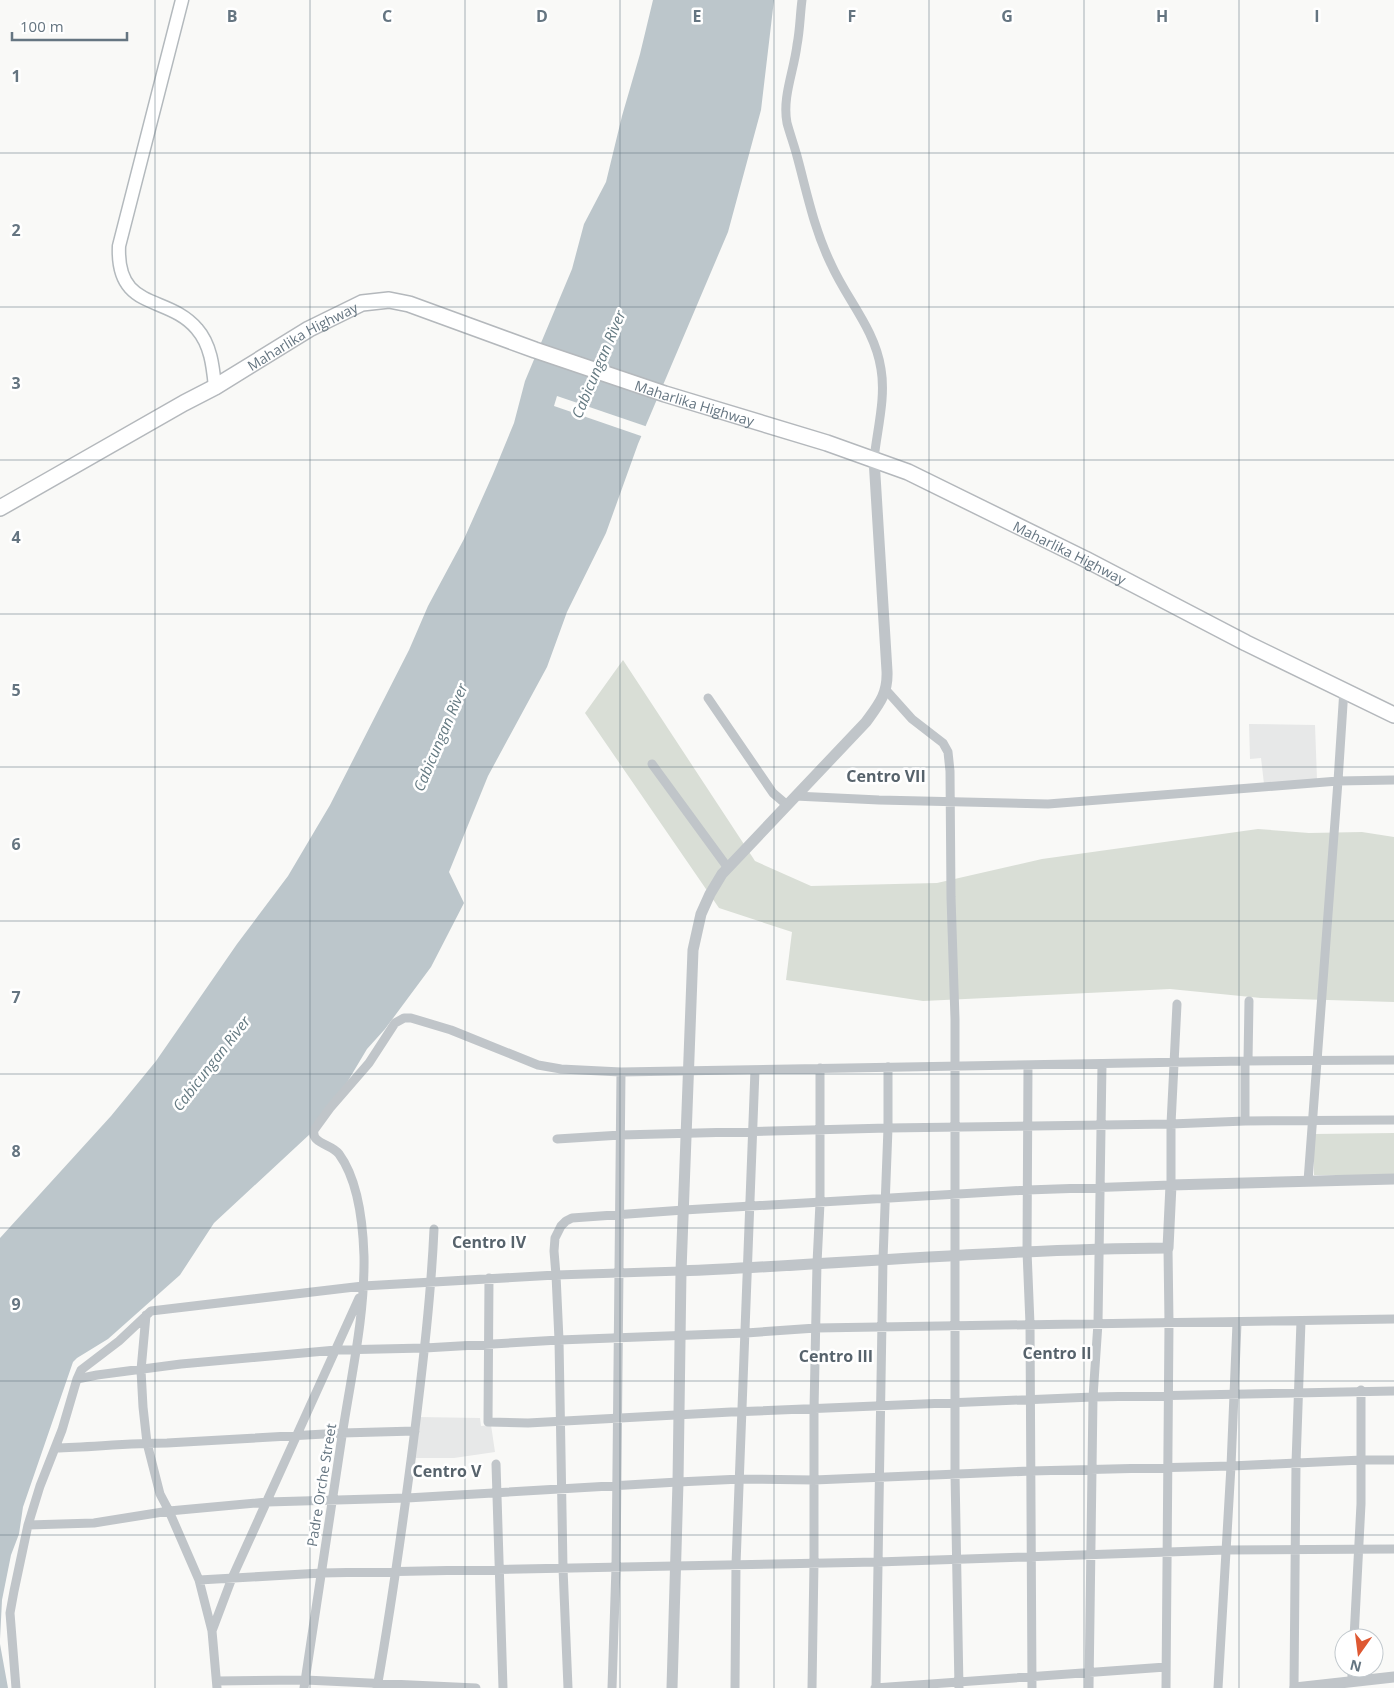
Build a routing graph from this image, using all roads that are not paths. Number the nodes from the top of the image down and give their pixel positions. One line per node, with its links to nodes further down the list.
1 (182, 0): 3 (main road)
2 (802, 0): 4 (street)
3 (214, 387): 4 (highway, Maharlika Highway); 5 (highway, Maharlika Highway)
4 (874, 459): 6 (highway, Maharlika Highway); 7 (street)
5 (0, 508)
6 (1344, 689): 9 (highway, Maharlika Highway); 12 (street)
7 (886, 690): 13 (street); 14 (street)
8 (708, 698): 15 (street)
9 (1394, 715)
10 (652, 764): 16 (street)
11 (1394, 780): 12 (street)
12 (1338, 781): 14 (street); 19 (street)
13 (795, 796): 14 (street); 15 (street)
14 (951, 802): 26 (street)
15 (787, 805): 16 (street)
16 (728, 868): 30 (street)
17 (1249, 1001): 21 (street)
18 (1177, 1004): 22 (street)
19 (1317, 1060): 20 (street); 21 (street); 33 (street)
20 (1394, 1060)
21 (1247, 1061): 22 (street); 32 (street)
22 (1175, 1062): 23 (street); 34 (street)
23 (1102, 1064): 24 (street); 36 (street)
24 (1028, 1065): 26 (street); 35 (street)
25 (888, 1067): 26 (street); 27 (street); 37 (street)
26 (954, 1067): 38 (street)
27 (820, 1068): 28 (street); 39 (street)
28 (755, 1070): 30 (street); 40 (street)
29 (621, 1072): 30 (street); 41 (street); 68 (street, Padre Orche Street)
30 (689, 1072): 42 (street)
31 (1394, 1120): 33 (street)
32 (1245, 1121): 33 (street); 34 (street)
33 (1312, 1122): 45 (street)
34 (1171, 1124): 36 (street); 46 (street)
35 (1028, 1126): 36 (street); 38 (street); 48 (street)
36 (1101, 1126): 47 (street)
37 (888, 1128): 38 (street); 39 (street); 50 (street)
38 (955, 1128): 49 (street)
39 (819, 1131): 40 (street); 51 (street)
40 (752, 1133): 42 (street); 52 (street)
41 (621, 1135): 42 (street); 43 (street); 54 (street)
42 (685, 1135): 53 (street)
43 (556, 1139)
44 (1394, 1179): 45 (street)
45 (1308, 1181): 46 (street)
46 (1171, 1185): 47 (street); 57 (street)
47 (1099, 1186): 48 (street); 56 (street)
48 (1027, 1190): 49 (street); 58 (street)
49 (955, 1194): 50 (street); 59 (street)
50 (885, 1198): 51 (street); 60 (street)
51 (820, 1203): 52 (street); 61 (street)
52 (750, 1207): 53 (street); 62 (street)
53 (684, 1210): 54 (street); 63 (street)
54 (619, 1214): 64 (street); 65 (street)
55 (434, 1229): 67 (street)
56 (1099, 1248): 57 (street); 58 (street); 72 (street)
57 (1168, 1248): 73 (street)
58 (1027, 1252): 59 (street); 75 (street)
59 (956, 1255): 60 (street); 76 (street)
60 (882, 1259): 61 (street); 77 (street)
61 (817, 1263): 62 (street); 78 (street)
62 (747, 1268): 63 (street); 79 (street)
63 (681, 1271): 64 (street); 80 (street)
64 (618, 1272): 65 (street); 81 (street)
65 (556, 1275): 66 (street); 82 (street)
66 (488, 1278): 67 (street); 83 (street)
67 (431, 1282): 68 (street); 84 (street)
68 (362, 1288): 69 (street); 85 (street); 86 (street, Padre Orche Street)
69 (146, 1315): 87 (street); 88 (street)
70 (1394, 1320): 71 (street)
71 (1301, 1321): 74 (street); 91 (street)
72 (1098, 1323): 73 (street); 75 (street); 94 (street)
73 (1169, 1323): 74 (street); 93 (street)
74 (1238, 1323): 92 (street)
75 (1030, 1324): 76 (street); 95 (street)
76 (956, 1325): 77 (street); 96 (street)
77 (882, 1326): 78 (street); 97 (street)
78 (816, 1328): 79 (street); 98 (street)
79 (746, 1333): 80 (street); 99 (street)
80 (680, 1335): 81 (street); 100 (street)
81 (617, 1338): 82 (street); 101 (street)
82 (559, 1340): 83 (street); 102 (street)
83 (488, 1344): 84 (street); 102 (street)
84 (425, 1348): 86 (street); 103 (street)
85 (336, 1350): 86 (street); 87 (street); 105 (street)
86 (357, 1350): 104 (street, Padre Orche Street)
87 (141, 1370): 88 (street); 106 (street)
88 (77, 1380): 107 (street)
89 (1361, 1390): 90 (street); 91 (street); 108 (street)
90 (1394, 1391)
91 (1298, 1393): 92 (street); 110 (street)
92 (1234, 1395): 93 (street); 112 (street)
93 (1168, 1396): 94 (street); 113 (street)
94 (1093, 1397): 95 (street); 114 (street)
95 (1030, 1399): 96 (street); 115 (street)
96 (955, 1403): 97 (street); 116 (street)
97 (881, 1406): 98 (street); 117 (street)
98 (814, 1410): 99 (street); 119 (street)
99 (742, 1412): 100 (street); 118 (street)
100 (679, 1416): 101 (street); 120 (street)
101 (617, 1418): 102 (street); 121 (street)
102 (560, 1421): 122 (street)
103 (415, 1431): 104 (street); 124 (street)
104 (342, 1433): 105 (street); 125 (street, Padre Orche Street)
105 (295, 1436): 106 (street); 126 (street)
106 (147, 1443): 107 (street); 127 (street)
107 (55, 1448): 128 (street)
108 (1362, 1460): 109 (street); 110 (street); 130 (street)
109 (1394, 1460)
110 (1296, 1462): 112 (street); 129 (street)
111 (496, 1464): 123 (street)
112 (1231, 1466): 113 (street); 132 (street)
113 (1168, 1467): 114 (street); 133 (street)
114 (1091, 1469): 115 (street); 134 (street)
115 (1031, 1471): 116 (street); 135 (street)
116 (955, 1473): 117 (street); 136 (street)
117 (879, 1476): 119 (street); 138 (street)
118 (740, 1479): 119 (street); 120 (street); 139 (street)
119 (814, 1480): 137 (street)
120 (678, 1482): 121 (street); 140 (street)
121 (616, 1485): 122 (street); 141 (street)
122 (561, 1488): 123 (street); 143 (street)
123 (497, 1492): 124 (street); 142 (street)
124 (407, 1498): 125 (street); 144 (street)
125 (332, 1500): 126 (street); 145 (street, Padre Orche Street)
126 (267, 1502): 127 (street); 146 (street)
127 (169, 1511): 128 (street); 147 (street)
128 (28, 1525): 159 (street)
129 (1294, 1549): 130 (street); 132 (street); 172 (street)
130 (1358, 1549): 131 (street); 148 (street)
131 (1394, 1549)
132 (1226, 1550): 133 (street); 171 (street)
133 (1168, 1552): 134 (street); 150 (street)
134 (1092, 1554): 135 (street); 151 (street)
135 (1030, 1556): 136 (street); 152 (street)
136 (957, 1558): 138 (street); 156 (street)
137 (814, 1562): 138 (street); 139 (street); 166 (street)
138 (877, 1562): 167 (street)
139 (736, 1564): 140 (street); 165 (street)
140 (676, 1566): 141 (street); 164 (street)
141 (616, 1567): 143 (street); 163 (street)
142 (500, 1568): 143 (street); 144 (street); 161 (street)
143 (563, 1568): 162 (street)
144 (395, 1572): 145 (street); 158 (street)
145 (322, 1573): 146 (street); 155 (street, Padre Orche Street)
146 (232, 1578): 147 (street); 149 (street)
147 (199, 1580): 149 (street)
148 (1354, 1628)
149 (212, 1630): 157 (street)
150 (1166, 1667): 151 (street); 170 (street)
151 (1090, 1672): 152 (street); 169 (street)
152 (1031, 1676): 156 (street); 168 (street)
153 (1394, 1677): 154 (street)
154 (1352, 1681): 172 (street)
155 (304, 1684): 157 (street); 158 (street)
156 (958, 1684): 167 (street)
157 (217, 1685)
158 (377, 1686): 160 (street)
159 (16, 1688)
160 (476, 1688)
161 (503, 1688)
162 (568, 1688)
163 (612, 1688)
164 (672, 1688)
165 (734, 1688)
166 (812, 1688)
167 (876, 1688)
168 (1032, 1688)
169 (1089, 1688)
170 (1166, 1688)
171 (1218, 1688)
172 (1295, 1688)

